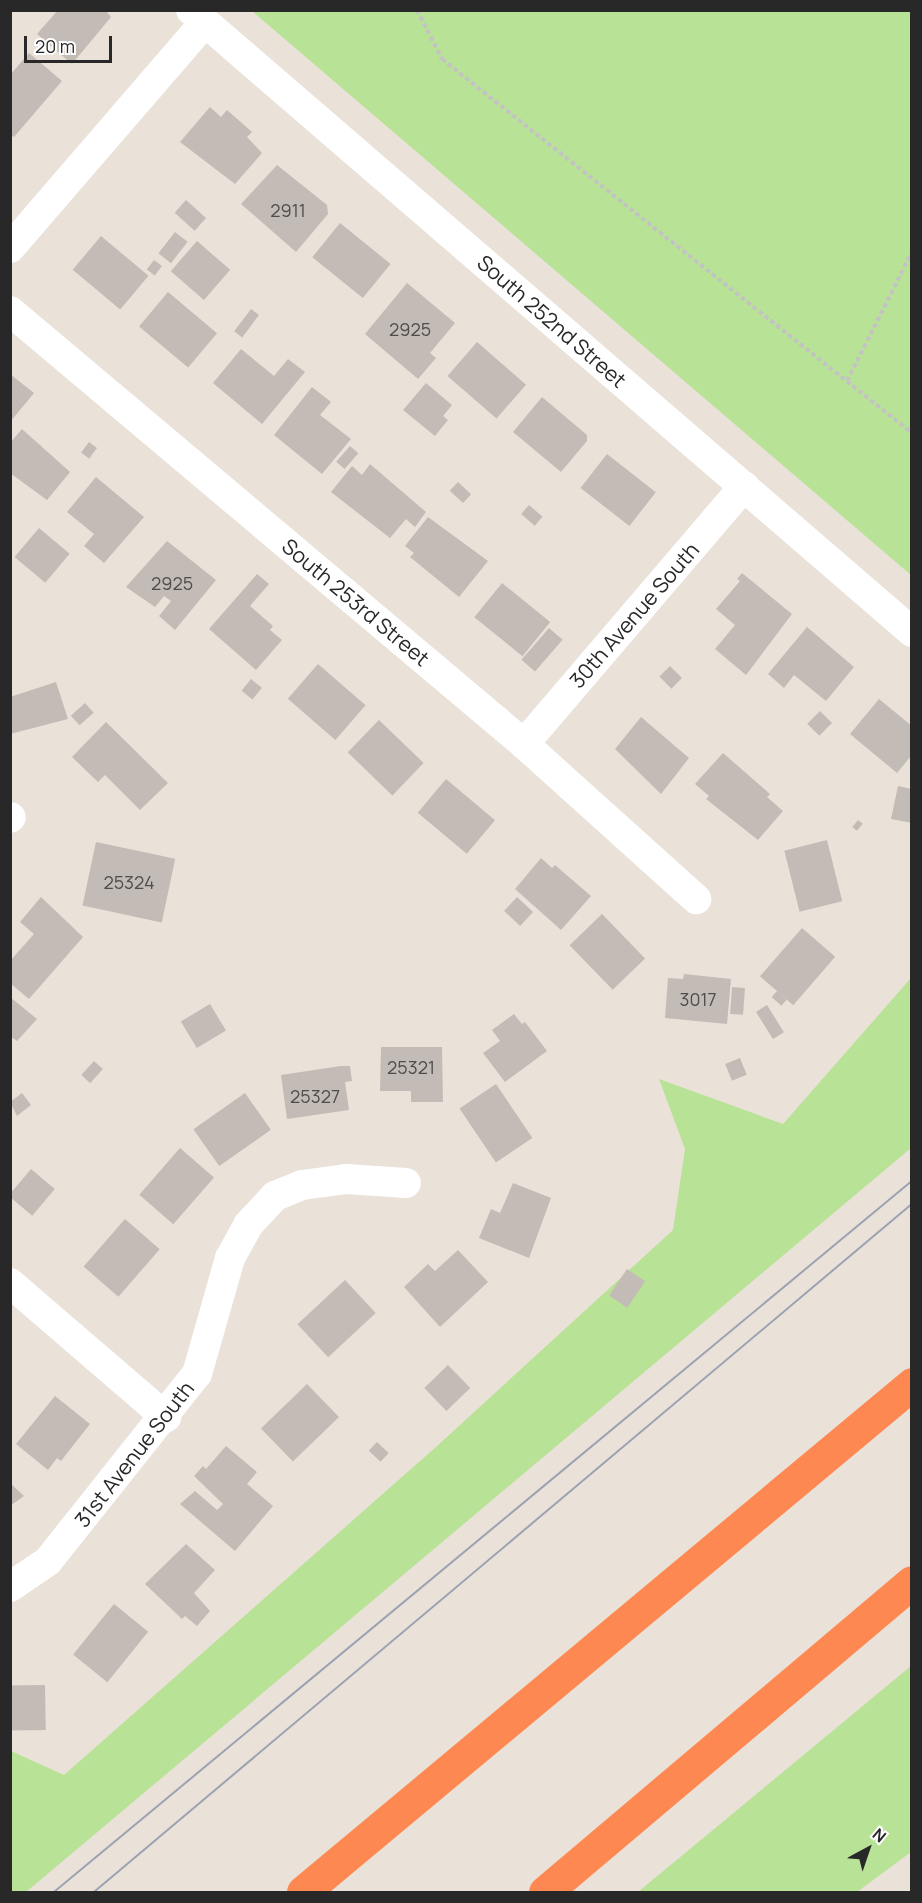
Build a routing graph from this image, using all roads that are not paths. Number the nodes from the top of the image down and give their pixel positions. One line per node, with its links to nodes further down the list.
1 (197, 17): 2 (street); 4 (street, South 252nd Street)
2 (10, 248)
3 (10, 311): 6 (street, South 253rd Street)
4 (744, 486): 5 (street, South 252nd Street); 6 (street, 30th Avenue South)
5 (912, 632)
6 (524, 744): 7 (street, South 253rd Street)
7 (696, 899)
8 (406, 1184): 11 (street, 31st Avenue South)
9 (10, 1283): 11 (street)
10 (912, 1384): 14 (highway)
11 (166, 1417): 13 (street, 31st Avenue South)
12 (912, 1582): 15 (highway)
13 (10, 1587)
14 (303, 1893)
15 (545, 1893)

